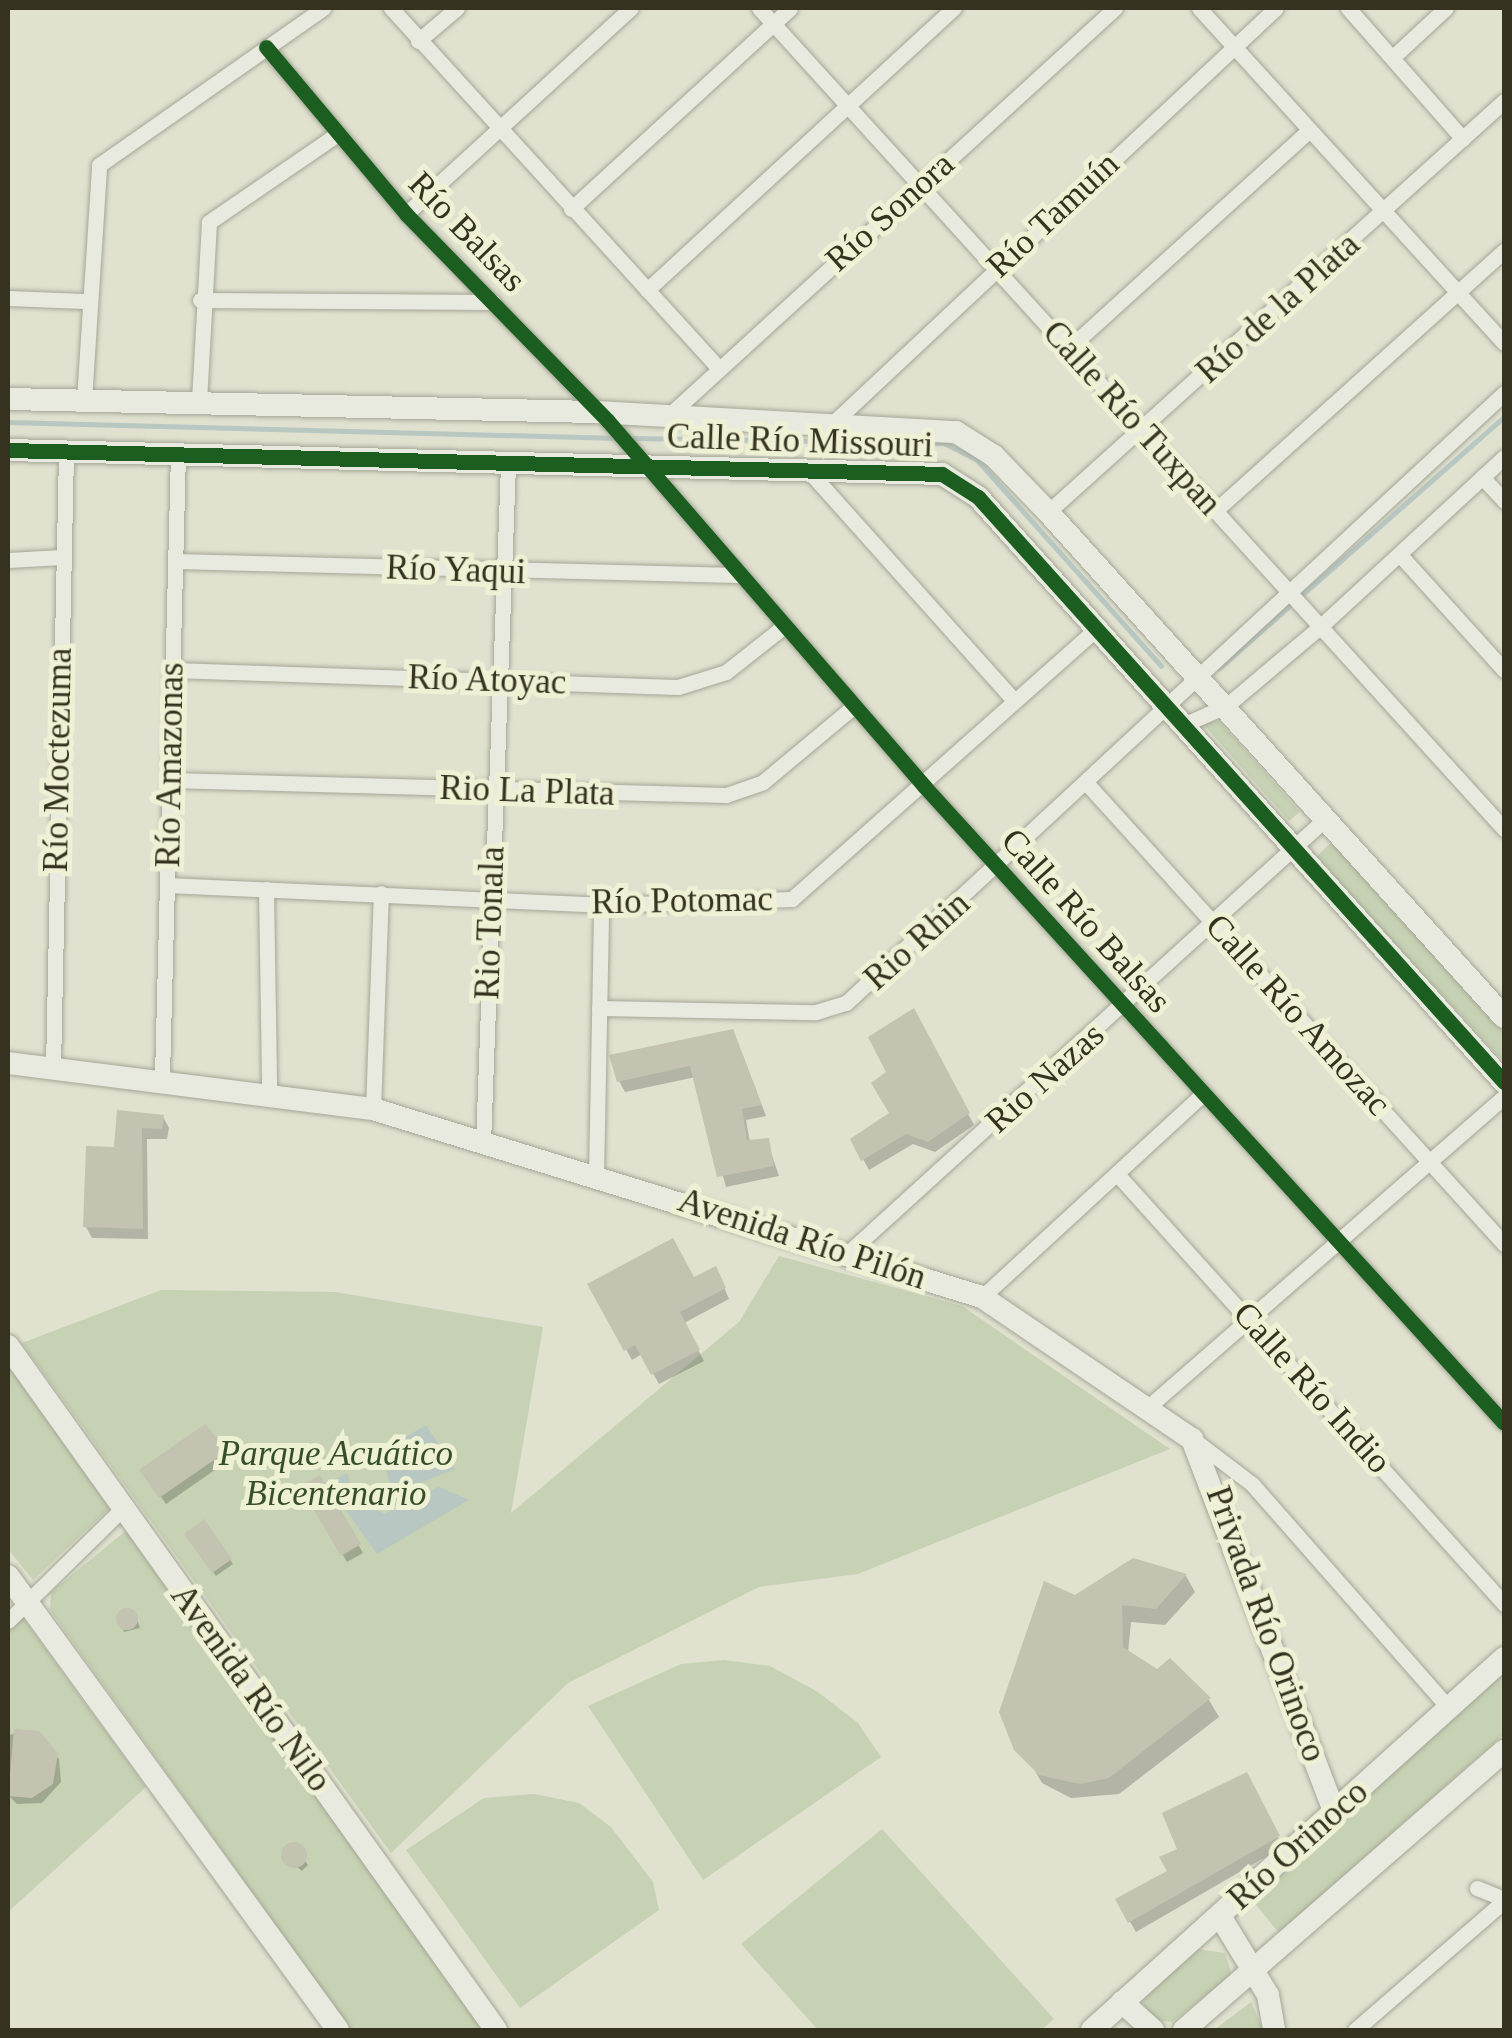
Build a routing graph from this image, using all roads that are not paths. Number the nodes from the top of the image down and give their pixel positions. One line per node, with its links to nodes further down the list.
1 (323, 8): 16 (street)
2 (391, 8): 14 (street)
3 (457, 8): 14 (street)
4 (631, 8): 20 (street)
5 (760, 8): 13 (street, Calle Río Tuxpan)
6 (790, 8): 13 (street)
7 (954, 8): 19 (street)
8 (1115, 8): 24 (street, Río Sonora)
9 (1199, 8): 15 (street)
10 (1276, 8): 15 (street, Río Tamuín)
11 (1348, 8): 17 (street)
12 (1446, 8): 17 (street)
13 (774, 22): 19 (street, Calle Río Tuxpan); 25 (street)
14 (418, 41): 20 (street)
15 (1234, 46): 21 (street); 29 (street, Río Tamuín)
16 (266, 47): 22 (street, Río Balsas); 34 (street)
17 (1393, 57): 23 (street)
18 (1504, 101): 23 (street, Río de la Plata)
19 (847, 103): 24 (street, Calle Río Tuxpan); 30 (street)
20 (496, 130): 25 (street); 27 (street)
21 (1309, 130): 26 (street); 37 (street)
22 (336, 135): 27 (street, Río Balsas); 33 (street)
23 (1463, 139): 26 (street, Río de la Plata)
24 (922, 184): 29 (street, Calle Río Tuxpan); 38 (street, Río Sonora)
25 (571, 208): 30 (street)
26 (1385, 210): 31 (street); 46 (street, Río de la Plata)
27 (406, 214): 35 (street, Río Balsas)
28 (1504, 251): 31 (street)
29 (996, 268): 37 (street, Calle Río Tuxpan); 45 (street, Río Tamuín)
30 (647, 290): 38 (street)
31 (1458, 293): 36 (street); 56 (street)
32 (8, 298): 34 (street)
33 (200, 300): 35 (street); 42 (street)
34 (84, 301): 41 (street)
35 (492, 302): 43 (street, Río Balsas)
36 (1504, 343)
37 (1070, 348): 46 (street, Calle Río Tuxpan)
38 (717, 366): 44 (street, Río Sonora)
39 (1504, 392): 64 (street, Rio Rhin)
40 (8, 399): 41 (street, Calle Río Missouri)
41 (84, 400): 42 (street, Calle Río Missouri)
42 (199, 401): 43 (street, Calle Río Missouri)
43 (602, 416): 44 (street, Calle Río Missouri); 51 (street, Río Balsas)
44 (666, 418): 45 (street, Calle Río Missouri)
45 (832, 424): 57 (street, Calle Río Missouri)
46 (1142, 430): 56 (street, Calle Río Tuxpan); 57 (street, Río de la Plata)
47 (8, 450): 48 (street, Calle Río Missouri)
48 (66, 451): 49 (street, Calle Río Missouri); 59 (street, Río Moctezuma)
49 (178, 453): 52 (street, Calle Río Missouri); 61 (street, Río Amazonas)
50 (1504, 457): 54 (street)
51 (638, 458): 52 (street, Calle Río Missouri); 53 (street, Calle Río Missouri); 63 (street, Calle Río Balsas)
52 (508, 462): 62 (street, Rio Tonala)
53 (807, 469): 67 (street, Calle Río Missouri); 72 (street)
54 (1482, 476): 55 (street); 58 (street)
55 (1504, 502)
56 (1216, 510): 64 (street, Calle Río Tuxpan)
57 (1048, 512): 70 (street, Calle Río Missouri)
58 (1400, 555): 65 (street); 69 (street)
59 (62, 557): 60 (street); 95 (street, Río Moctezuma)
60 (8, 560)
61 (175, 561): 62 (street, Río Yaqui); 68 (street, Río Amazonas)
62 (501, 572): 63 (street, Río Yaqui); 71 (street, Rio Tonala)
63 (737, 575): 66 (street, Calle Río Balsas)
64 (1292, 593): 65 (street, Calle Río Tuxpan); 70 (street, Rio Rhin)
65 (1318, 622): 74 (street); 82 (street, Calle Río Tuxpan)
66 (783, 627): 71 (street, Río Atoyac); 75 (street, Calle Río Balsas)
67 (1095, 630): 72 (street, Río Potomac); 73 (street, Calle Río Missouri)
68 (172, 670): 71 (street, Río Atoyac); 77 (street, Río Amazonas)
69 (1504, 670)
70 (1196, 674): 73 (street, Rio Rhin); 74 (street, Calle Río Missouri)
71 (500, 681): 80 (street, Rio Tonala)
72 (1013, 699): 78 (street, Río Potomac)
73 (1166, 705): 76 (street, Calle Río Missouri); 79 (street, Rio Rhin)
74 (1226, 706): 76 (street); 81 (street, Calle Río Missouri)
75 (853, 707): 78 (street, Calle Río Balsas); 80 (street, Rio La Plata)
76 (1185, 724): 83 (street, Calle Río Missouri)
77 (170, 780): 80 (street, Rio La Plata); 85 (street, Río Amazonas)
78 (924, 786): 84 (street, Calle Río Balsas); 89 (street, Río Potomac)
79 (1090, 786): 84 (street, Rio Rhin); 90 (street, Calle Río Amozac)
80 (494, 790): 88 (street, Rio Tonala)
81 (1325, 820): 83 (street, Rio Nazas); 93 (street, Calle Río Missouri)
82 (1504, 829)
83 (1294, 848): 90 (street, Rio Nazas); 97 (street, Calle Río Missouri)
84 (998, 868): 91 (street, Calle Río Balsas); 92 (street, Rio Rhin)
85 (167, 884): 86 (street, Río Potomac); 96 (street, Río Amazonas)
86 (266, 889): 87 (street, Río Potomac); 98 (street)
87 (381, 893): 88 (street, Río Potomac); 101 (street)
88 (490, 898): 89 (street, Río Potomac); 102 (street, Rio Tonala)
89 (601, 905): 92 (street)
90 (1216, 924): 91 (street, Rio Nazas); 103 (street, Calle Río Amozac)
91 (1123, 1007): 99 (street, Calle Río Balsas); 108 (street, Rio Nazas)
92 (599, 1008): 105 (street)
93 (1504, 1017)
94 (8, 1063): 95 (street, Avenida Río Pilón)
95 (52, 1068): 96 (street, Avenida Río Pilón)
96 (162, 1076): 98 (street, Avenida Río Pilón)
97 (1504, 1082)
98 (269, 1090): 101 (street, Avenida Río Pilón)
99 (1203, 1094): 104 (street); 106 (street, Calle Río Balsas)
100 (1504, 1096): 103 (street)
101 (373, 1108): 102 (street, Avenida Río Pilón)
102 (483, 1144): 105 (street, Avenida Río Pilón)
103 (1432, 1164): 106 (street); 107 (street, Calle Río Amozac)
104 (1117, 1174): 109 (street); 110 (street, Calle Río Indio)
105 (596, 1176): 108 (street, Avenida Río Pilón)
106 (1342, 1242): 110 (street); 113 (street, Calle Río Balsas)
107 (1504, 1244)
108 (850, 1252): 109 (street, Avenida Río Pilón)
109 (982, 1296): 112 (street, Avenida Río Pilón)
110 (1252, 1320): 112 (street); 118 (street, Calle Río Indio)
111 (8, 1346): 115 (street, Avenida Río Nilo)
112 (1148, 1408): 114 (street, Avenida Río Pilón)
113 (1504, 1423)
114 (1192, 1438): 121 (street, Avenida Río Pilón); 123 (street, Privada Río Orinoco)
115 (122, 1508): 117 (street); 130 (street, Avenida Río Nilo)
116 (8, 1576): 117 (street)
117 (27, 1603): 119 (street); 129 (street)
118 (1504, 1604)
119 (8, 1621)
120 (1504, 1658): 121 (street, Río Orinoco)
121 (1449, 1708): 123 (street, Río Orinoco)
122 (1501, 1759): 127 (street, Río Orinoco)
123 (1335, 1812): 126 (street, Río Orinoco)
124 (1477, 1888): 125 (street)
125 (1504, 1900): 135 (street)
126 (1220, 1916): 127 (street); 128 (street, Río Orinoco)
127 (1256, 1969): 133 (street, Río Orinoco); 134 (street)
128 (1122, 2002): 131 (street, Río Orinoco); 132 (street)
129 (338, 2030)
130 (496, 2030)
131 (1092, 2030)
132 (1153, 2030)
133 (1184, 2030)
134 (1274, 2030)
135 (1355, 2030)

